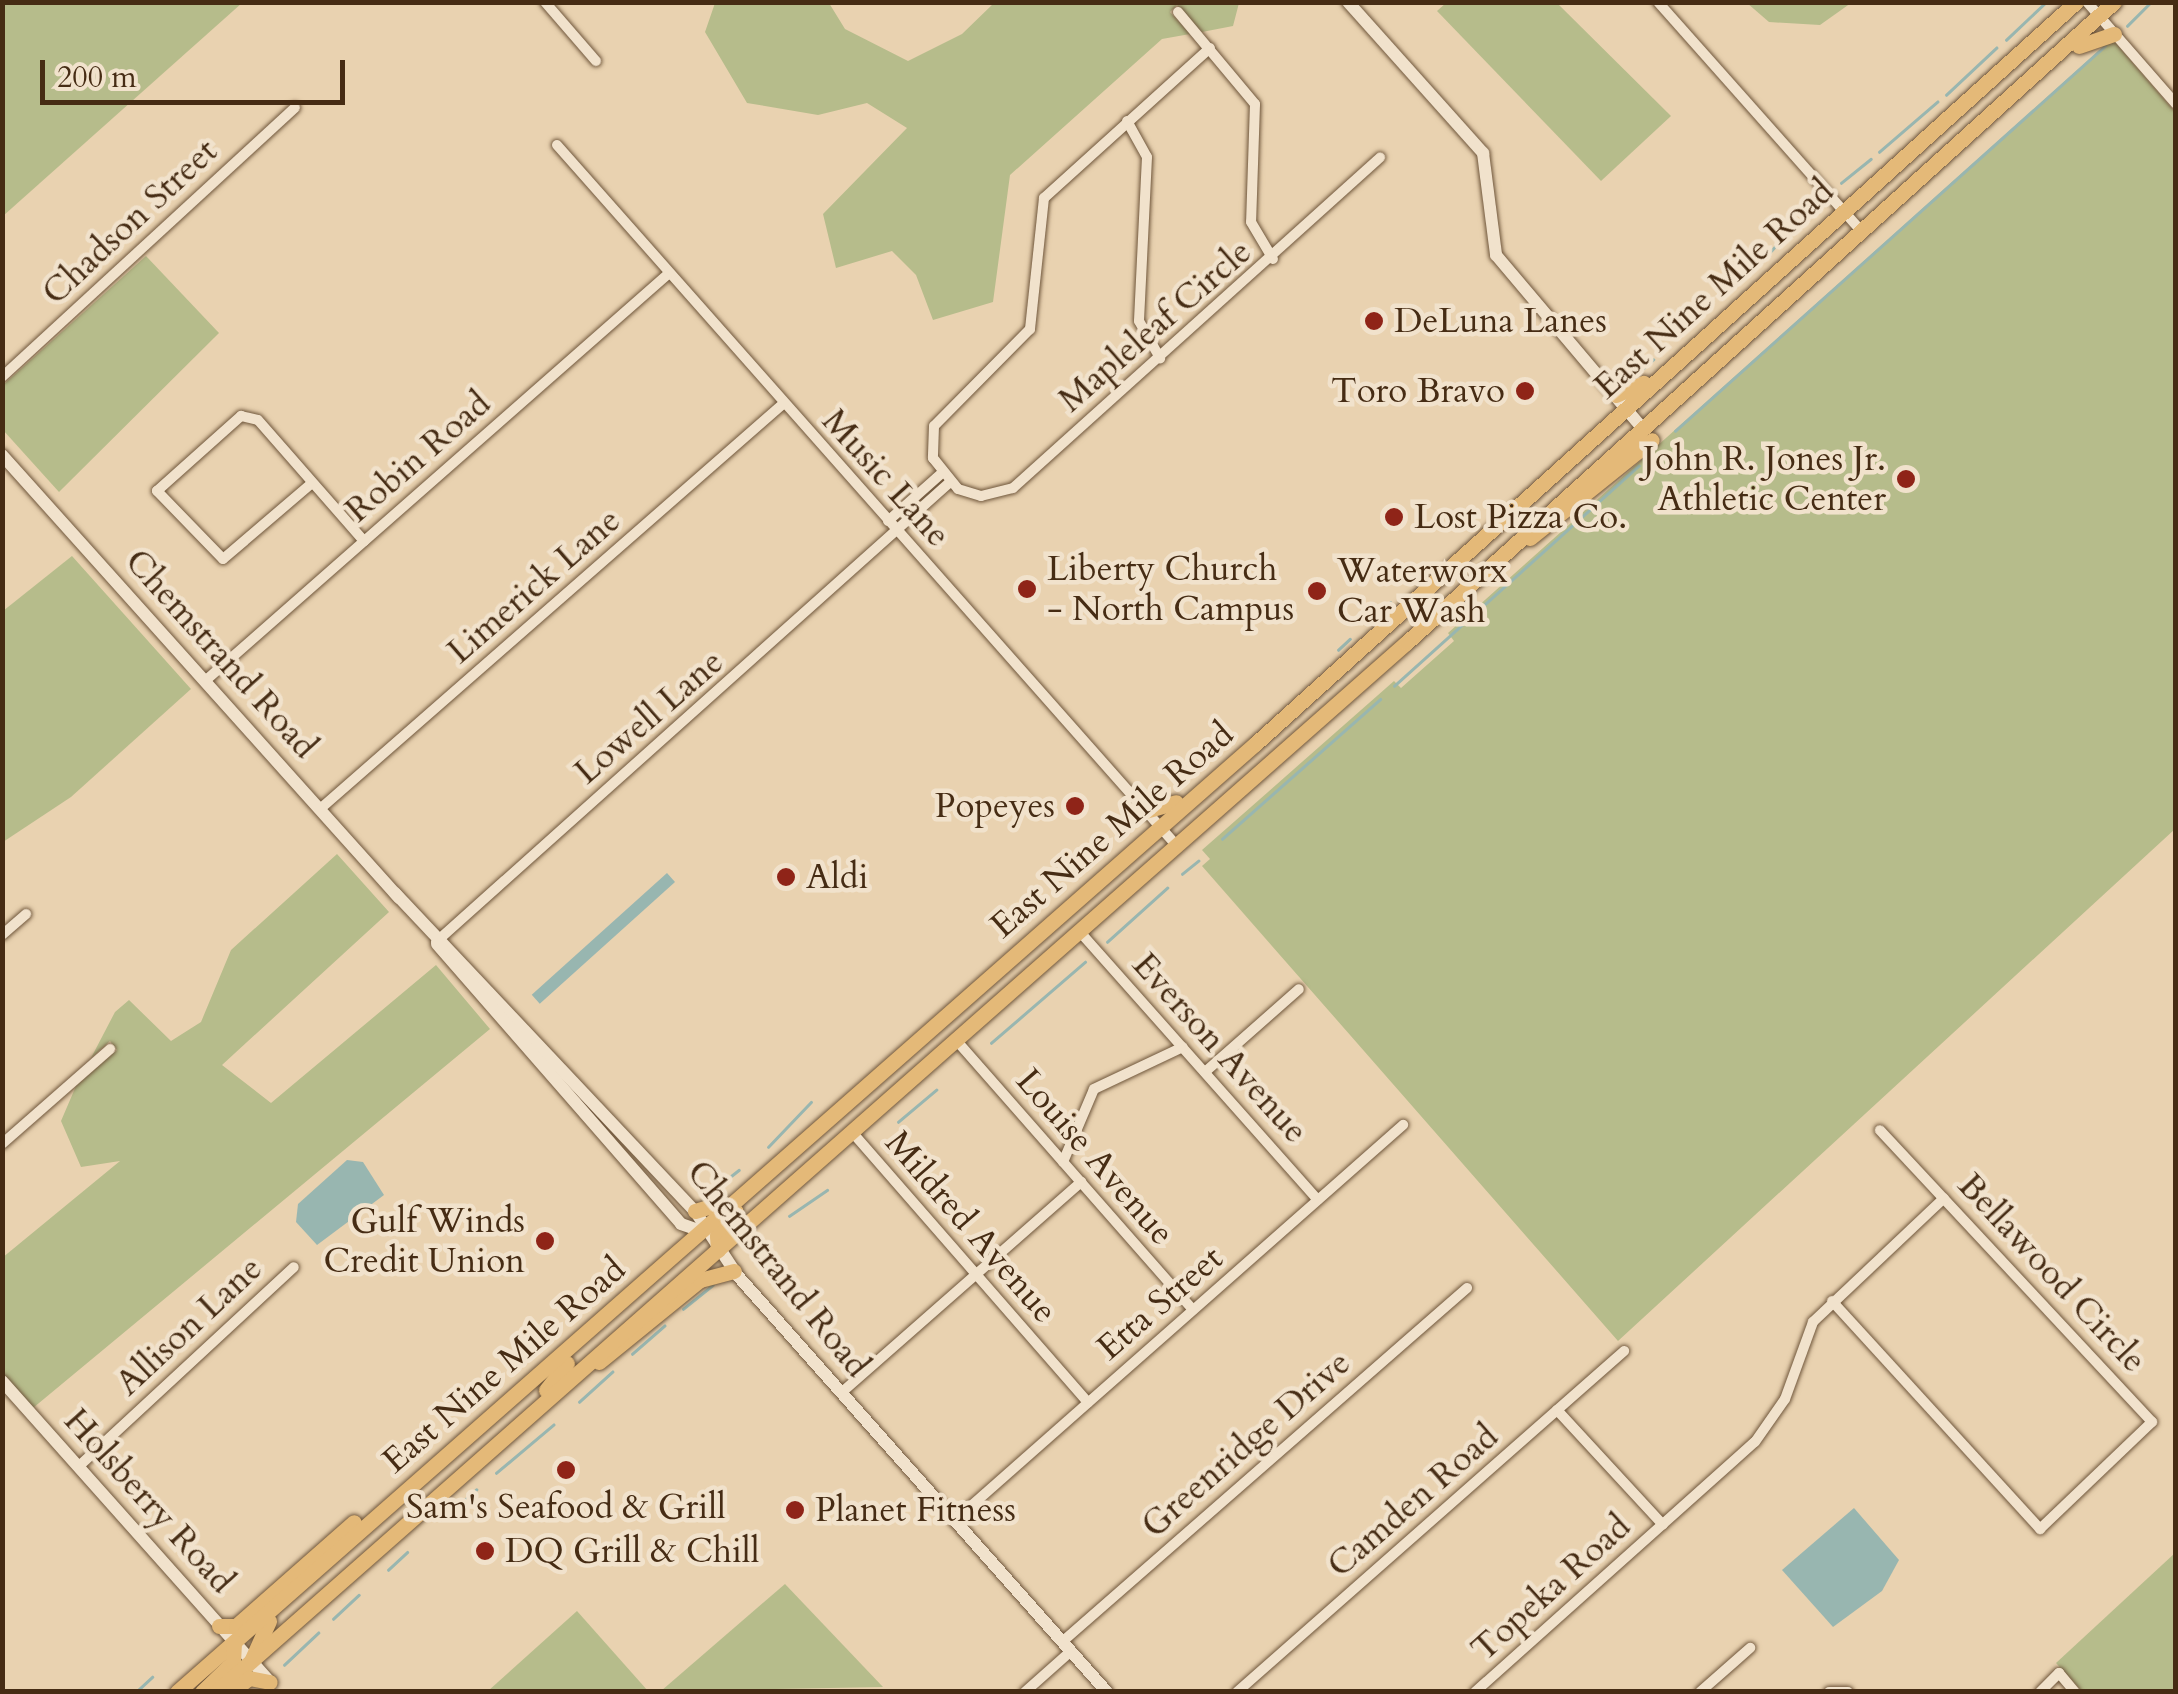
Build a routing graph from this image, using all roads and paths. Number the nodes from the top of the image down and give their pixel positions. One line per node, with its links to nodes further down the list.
1 (544, 2): 11 (street)
2 (1348, 2): 26 (street)
3 (1658, 2): 19 (street)
4 (2076, 2): 19 (main road)
5 (2086, 2): 7 (street); 18 (main road)
6 (2114, 2): 7 (main road, East Nine Mile Road)
7 (2097, 9): 9 (street); 16 (main road, East Nine Mile Road)
8 (1178, 12): 10 (street)
9 (2114, 34): 12 (street); 16 (main road)
10 (1210, 48): 14 (street); 21 (street)
11 (596, 61)
12 (2176, 104)
13 (294, 108): 25 (street, Chadson Street)
14 (1127, 120): 24 (street); 31 (street)
15 (557, 146): 23 (street, Music Lane)
16 (1948, 152): 18 (main road, East Nine Mile Road)
17 (1380, 157): 21 (street, Mapleleaf Circle)
18 (1898, 198): 20 (main road, East Nine Mile Road)
19 (1842, 210): 20 (street); 22 (main road, East Nine Mile Road); 26 (main road)
20 (1861, 231): 29 (main road, East Nine Mile Road)
21 (1272, 259): 24 (street, Mapleleaf Circle)
22 (1783, 268): 28 (main road, East Nine Mile Road); 29 (main road)
23 (667, 275): 27 (street, Music Lane); 35 (street, Robin Road)
24 (1160, 358): 31 (street, Mapleleaf Circle)
25 (2, 377)
26 (1616, 394): 28 (street)
27 (783, 404): 33 (street, Music Lane); 41 (street, Limerick Lane)
28 (1627, 409): 29 (street); 36 (main road); 37 (main road, East Nine Mile Road)
29 (1647, 435): 36 (main road, East Nine Mile Road)
30 (2, 455): 38 (street, Chemstrand Road)
31 (945, 478): 33 (street); 34 (street)
32 (312, 482): 32 (street); 35 (street)
33 (888, 521): 34 (street, Music Lane)
34 (898, 533): 42 (street, Music Lane); 49 (street, Lowell Lane)
35 (364, 541): 38 (street, Robin Road)
36 (1437, 615): 39 (main road, East Nine Mile Road)
37 (1388, 624): 39 (main road); 40 (main road, East Nine Mile Road)
38 (205, 680): 41 (street, Chemstrand Road)
39 (1304, 734): 44 (main road, East Nine Mile Road)
40 (1255, 744): 42 (main road); 43 (main road, East Nine Mile Road)
41 (320, 809): 49 (street, Chemstrand Road)
42 (1146, 810): 43 (street, Music Lane)
43 (1160, 827): 44 (street, Music Lane); 45 (main road, East Nine Mile Road); 47 (main road)
44 (1177, 846): 47 (main road, East Nine Mile Road)
45 (1129, 854): 50 (main road); 51 (main road, East Nine Mile Road)
46 (26, 914): 48 (street)
47 (1080, 932): 54 (main road, East Nine Mile Road); 55 (street, Everson Avenue)
48 (2, 934)
49 (438, 941): 67 (street, Chemstrand Road); 68 (street, Chemstrand Road)
50 (1004, 949)
51 (997, 972): 52 (main road, East Nine Mile Road); 54 (main road)
52 (980, 986): 57 (main road, East Nine Mile Road); 67 (main road)
53 (1299, 990): 58 (street)
54 (956, 1040): 61 (main road, East Nine Mile Road); 63 (street, Louise Avenue)
55 (1183, 1047): 58 (street, Everson Avenue); 63 (street)
56 (110, 1049): 62 (street)
57 (882, 1072): 68 (main road, East Nine Mile Road); 69 (main road)
58 (1205, 1072): 66 (street, Everson Avenue)
59 (1403, 1125): 66 (street, Etta Street)
60 (1880, 1130): 65 (street, Bellawood Circle)
61 (852, 1132): 69 (main road, East Nine Mile Road); 72 (street, Mildred Avenue)
62 (2, 1144)
63 (1064, 1162): 64 (street, Louise Avenue)
64 (1081, 1182): 72 (street); 76 (street, Louise Avenue)
65 (1944, 1198): 75 (street, Topeka Road); 75 (street, Bellawood Circle)
66 (1318, 1200): 76 (street, Etta Street)
67 (694, 1211): 68 (street, Chemstrand Road)
68 (701, 1231): 69 (street, Chemstrand Road); 74 (main road, East Nine Mile Road); 81 (main road)
69 (718, 1250): 71 (street, Chemstrand Road); 78 (main road, East Nine Mile Road)
70 (294, 1267): 86 (street, Allison Lane)
71 (734, 1271): 78 (main road); 82 (street, Chemstrand Road)
72 (976, 1275): 82 (street); 83 (street, Mildred Avenue)
73 (1466, 1288): 93 (street, Greenridge Drive)
74 (633, 1291): 80 (main road, East Nine Mile Road); 81 (main road)
75 (1832, 1301): 89 (street, Topeka Road)
76 (1194, 1310): 83 (street, Etta Street)
77 (1624, 1350): 84 (street, Camden Road)
78 (582, 1370): 90 (main road, East Nine Mile Road)
79 (2, 1381): 86 (street, Holsberry Road)
80 (521, 1390): 85 (main road); 87 (main road, East Nine Mile Road)
81 (546, 1390): 85 (main road)
82 (842, 1392): 88 (street, Chemstrand Road)
83 (1088, 1403): 88 (street, Etta Street)
84 (1557, 1410): 89 (street, Topeka Road); 103 (street, Camden Road)
85 (464, 1462): 90 (main road)
86 (78, 1467): 91 (street, Holsberry Road)
87 (430, 1470): 91 (main road); 92 (main road, East Nine Mile Road); 95 (main road)
88 (954, 1522): 93 (street, Chemstrand Road)
89 (1663, 1525): 104 (street, Topeka Road)
90 (362, 1563): 95 (main road, East Nine Mile Road)
91 (219, 1626): 92 (street, Holsberry Road)
92 (234, 1642): 95 (street, Holsberry Road); 97 (main road, East Nine Mile Road); 98 (main road)
93 (1067, 1647): 101 (street, Greenridge Drive); 102 (street, Chemstrand Road)
94 (1750, 1648): 105 (street)
95 (251, 1660): 96 (street, Holsberry Road); 99 (main road, East Nine Mile Road)
96 (270, 1682): 100 (main road)
97 (177, 1692)
98 (202, 1692)
99 (216, 1692)
100 (231, 1692)
101 (1025, 1692)
102 (1107, 1692)
103 (1237, 1692)
104 (1475, 1692)
105 (1700, 1692)
106 (1829, 1692): 107 (street)
107 (1848, 1692)
108 (2040, 1692): 109 (street)
109 (2075, 1692)

